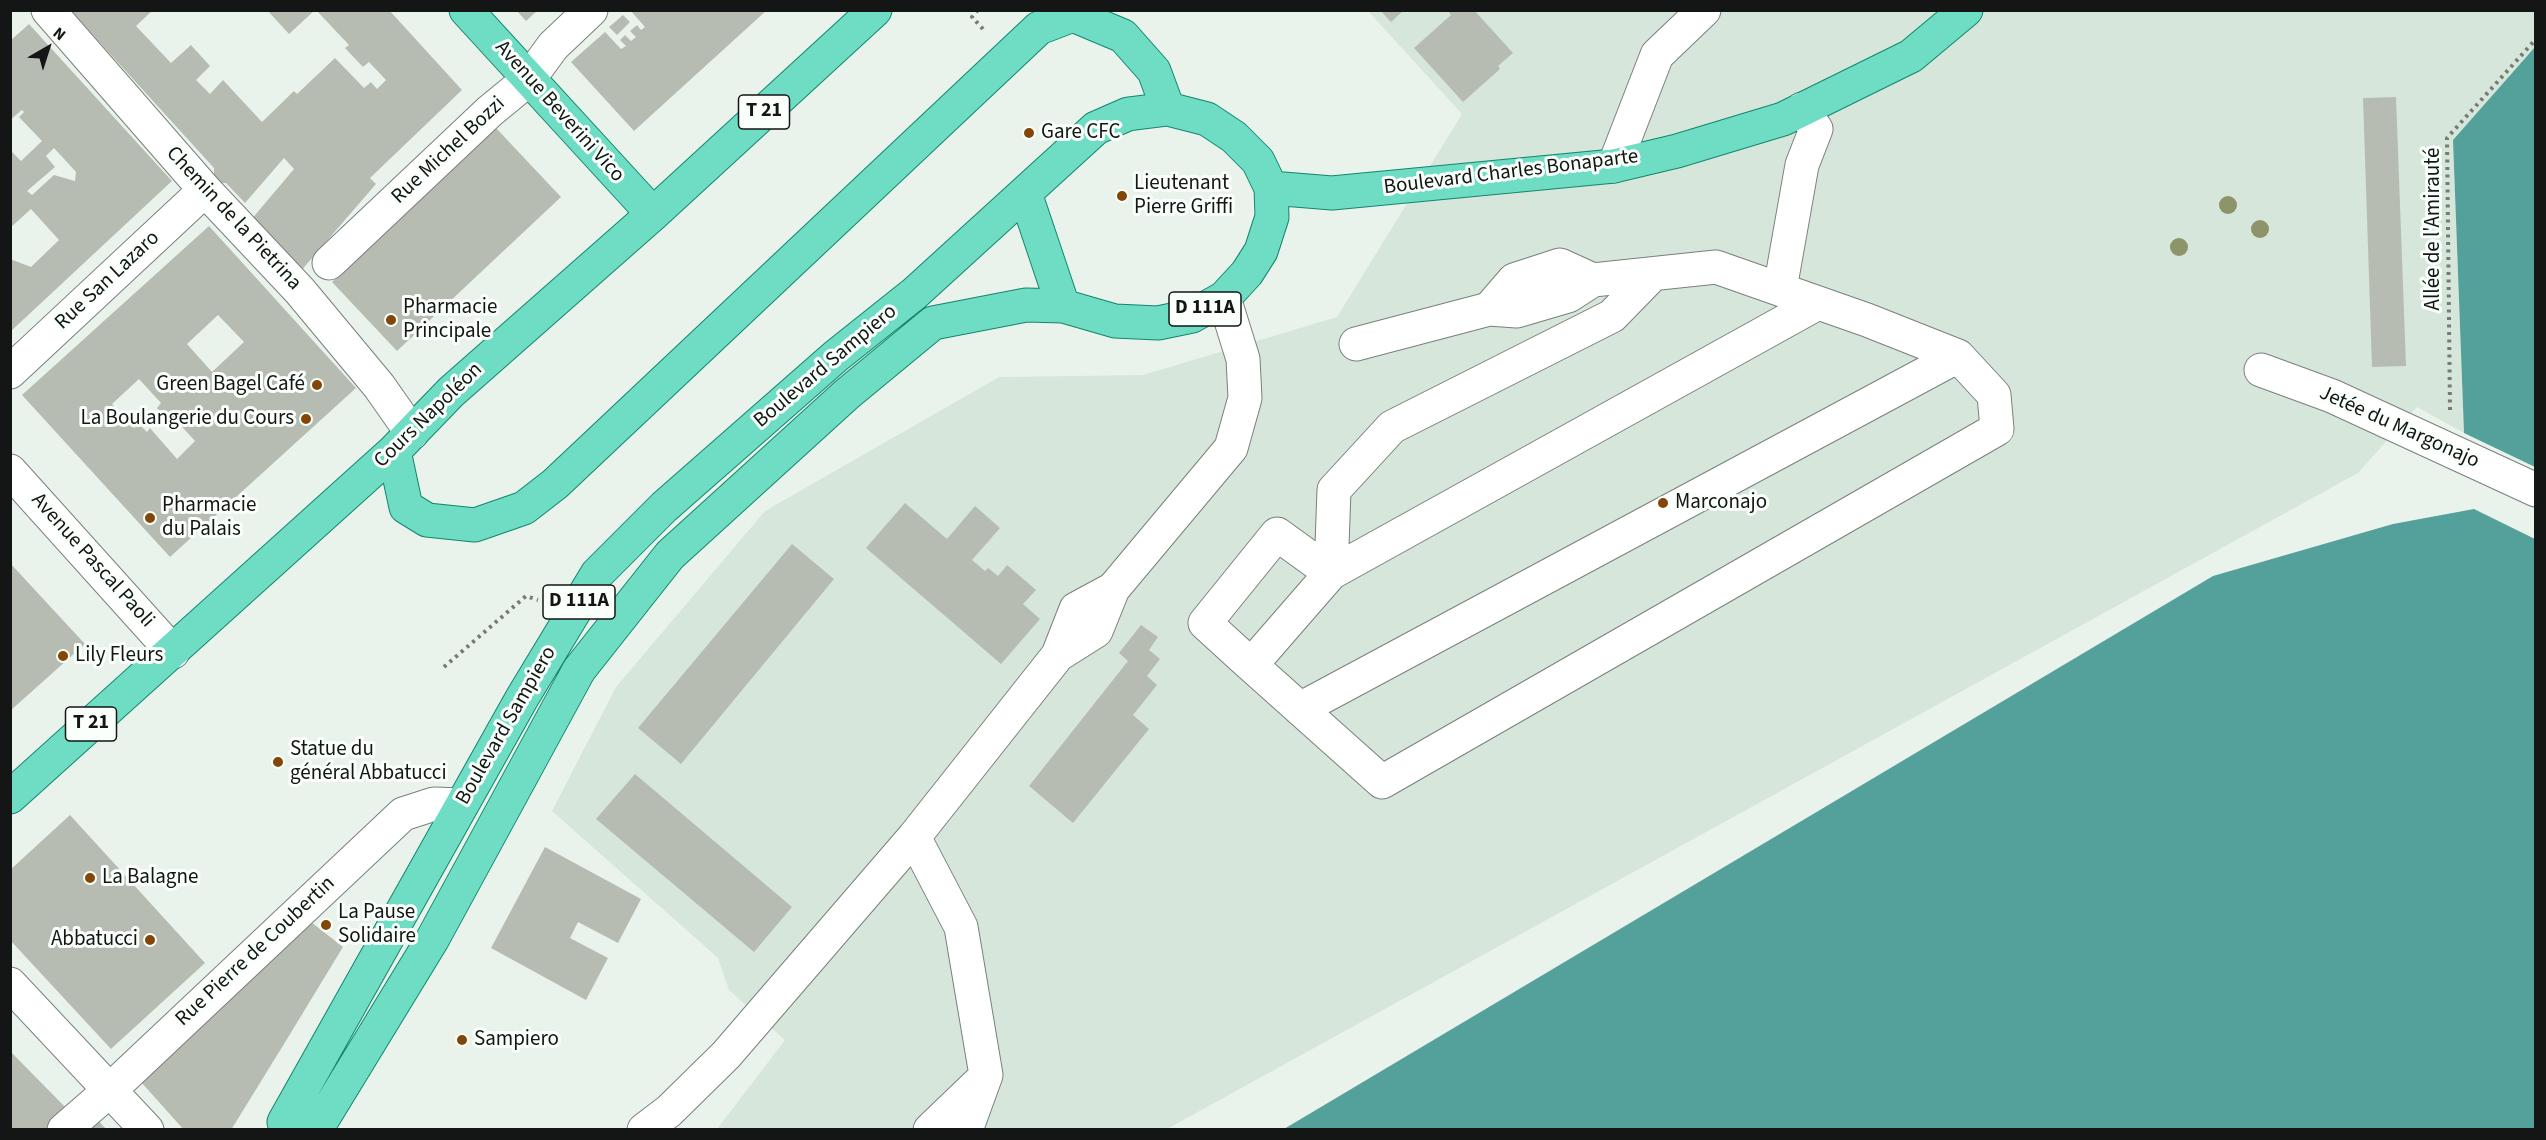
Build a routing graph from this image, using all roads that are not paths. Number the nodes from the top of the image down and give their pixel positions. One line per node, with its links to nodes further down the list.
1 (48, 10): 12 (street, Chemin de la Pietrina)
2 (466, 10): 7 (main road, Avenue Beverini Vico)
3 (591, 10): 7 (street, Rue Michel Bozzi)
4 (875, 10): 14 (main road, Cours Napoléon / T 21)
5 (1704, 10): 10 (street)
6 (1966, 10): 9 (main road, Boulevard Charles Bonaparte)
7 (529, 79): 14 (main road, Avenue Beverini Vico); 15 (street, Rue Michel Bozzi)
8 (1168, 109): 11 (main road, D 111A); 13 (main road, D 111A); 25 (main road)
9 (1809, 119): 10 (main road, Boulevard Charles Bonaparte); 17 (street)
10 (1614, 166): 11 (main road, Boulevard Charles Bonaparte)
11 (1271, 188): 18 (main road, D 111A)
12 (205, 190): 23 (street, Rue San Lazaro); 25 (street, Chemin de la Pietrina)
13 (1024, 193): 20 (main road); 33 (main road, Boulevard Sampiero / D 111A)
14 (653, 214): 25 (main road, Cours Napoléon / T 21)
15 (328, 263)
16 (1653, 274): 17 (street); 21 (street); 28 (street)
17 (1780, 289): 19 (street)
18 (1224, 298): 20 (main road, D 111A); 34 (street)
19 (1818, 303): 22 (street); 28 (street)
20 (1063, 306): 41 (main road, Boulevard Sampiero / D 111A)
21 (1356, 344)
22 (1958, 356): 31 (street); 31 (street)
23 (13, 370)
24 (2261, 370): 27 (street, Jetée du Margonajo)
25 (403, 442): 29 (main road, Cours Napoléon / T 21)
26 (10, 471): 29 (street, Avenue Pascal Paoli)
27 (2535, 490)
28 (1331, 573): 30 (street); 30 (street)
29 (173, 652): 32 (main road, Cours Napoléon / T 21)
30 (1251, 665): 31 (street)
31 (1300, 709)
32 (10, 797)
33 (461, 806): 37 (street, Rue Pierre de Coubertin); 40 (main road, Boulevard Sampiero / D 111A)
34 (914, 837): 36 (street); 42 (street)
35 (10, 984): 37 (street)
36 (986, 1075): 43 (street); 44 (street)
37 (110, 1090): 38 (street, Rue Pierre de Coubertin); 39 (street)
38 (64, 1130)
39 (147, 1130)
40 (286, 1130)
41 (316, 1130)
42 (644, 1130)
43 (930, 1130)
44 (966, 1130)

